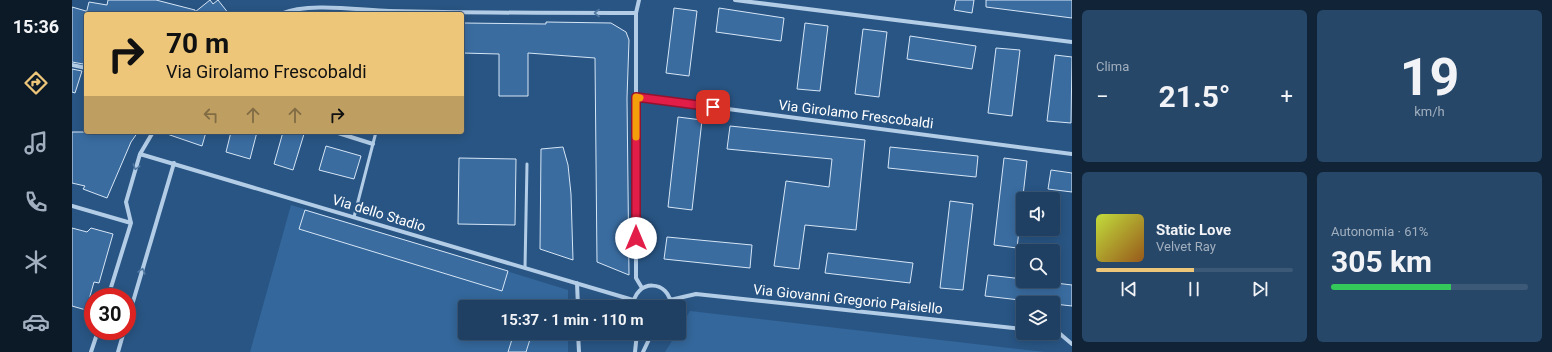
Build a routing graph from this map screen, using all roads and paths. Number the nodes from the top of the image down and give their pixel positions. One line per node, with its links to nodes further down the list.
1 (639, 0): 4 (street)
2 (735, 0): 5 (street)
3 (286, 12): 4 (street, one-way to 3)
4 (636, 12): 8 (street)
5 (1072, 42)
6 (72, 65): 7 (street)
7 (84, 68)
8 (636, 97): 14 (street, Via Girolamo Frescobaldi); 23 (street)
9 (152, 134): 13 (street)
10 (341, 134): 12 (street)
11 (376, 134): 12 (lane)
12 (373, 144): 18 (lane)
13 (140, 154): 15 (street, Via dello Stadio); 19 (street, one-way to 19)
14 (1072, 154)
15 (174, 163): 18 (street, Via dello Stadio); 24 (street, one-way to 15)
16 (527, 164): 20 (lane)
17 (72, 206): 19 (street)
18 (354, 217): 20 (street, Via dello Stadio)
19 (131, 224): 22 (street)
20 (525, 268): 21 (street, Via dello Stadio)
21 (577, 283): 25 (street); 26 (street, Via dello Stadio)
22 (111, 288)
23 (642, 288): 26 (street); 27 (street)
24 (136, 292)
25 (578, 300)
26 (633, 300)
27 (670, 300): 28 (street, Via Giovanni Gregorio Paisiello)
28 (1016, 328)
29 (1060, 335): 35 (street)
30 (95, 340): 36 (street)
31 (121, 340): 37 (street)
32 (578, 340): 38 (street)
33 (636, 340): 39 (street)
34 (649, 340): 40 (street)
35 (1072, 344)
36 (91, 352)
37 (118, 352)
38 (579, 352)
39 (635, 352)
40 (643, 352)

